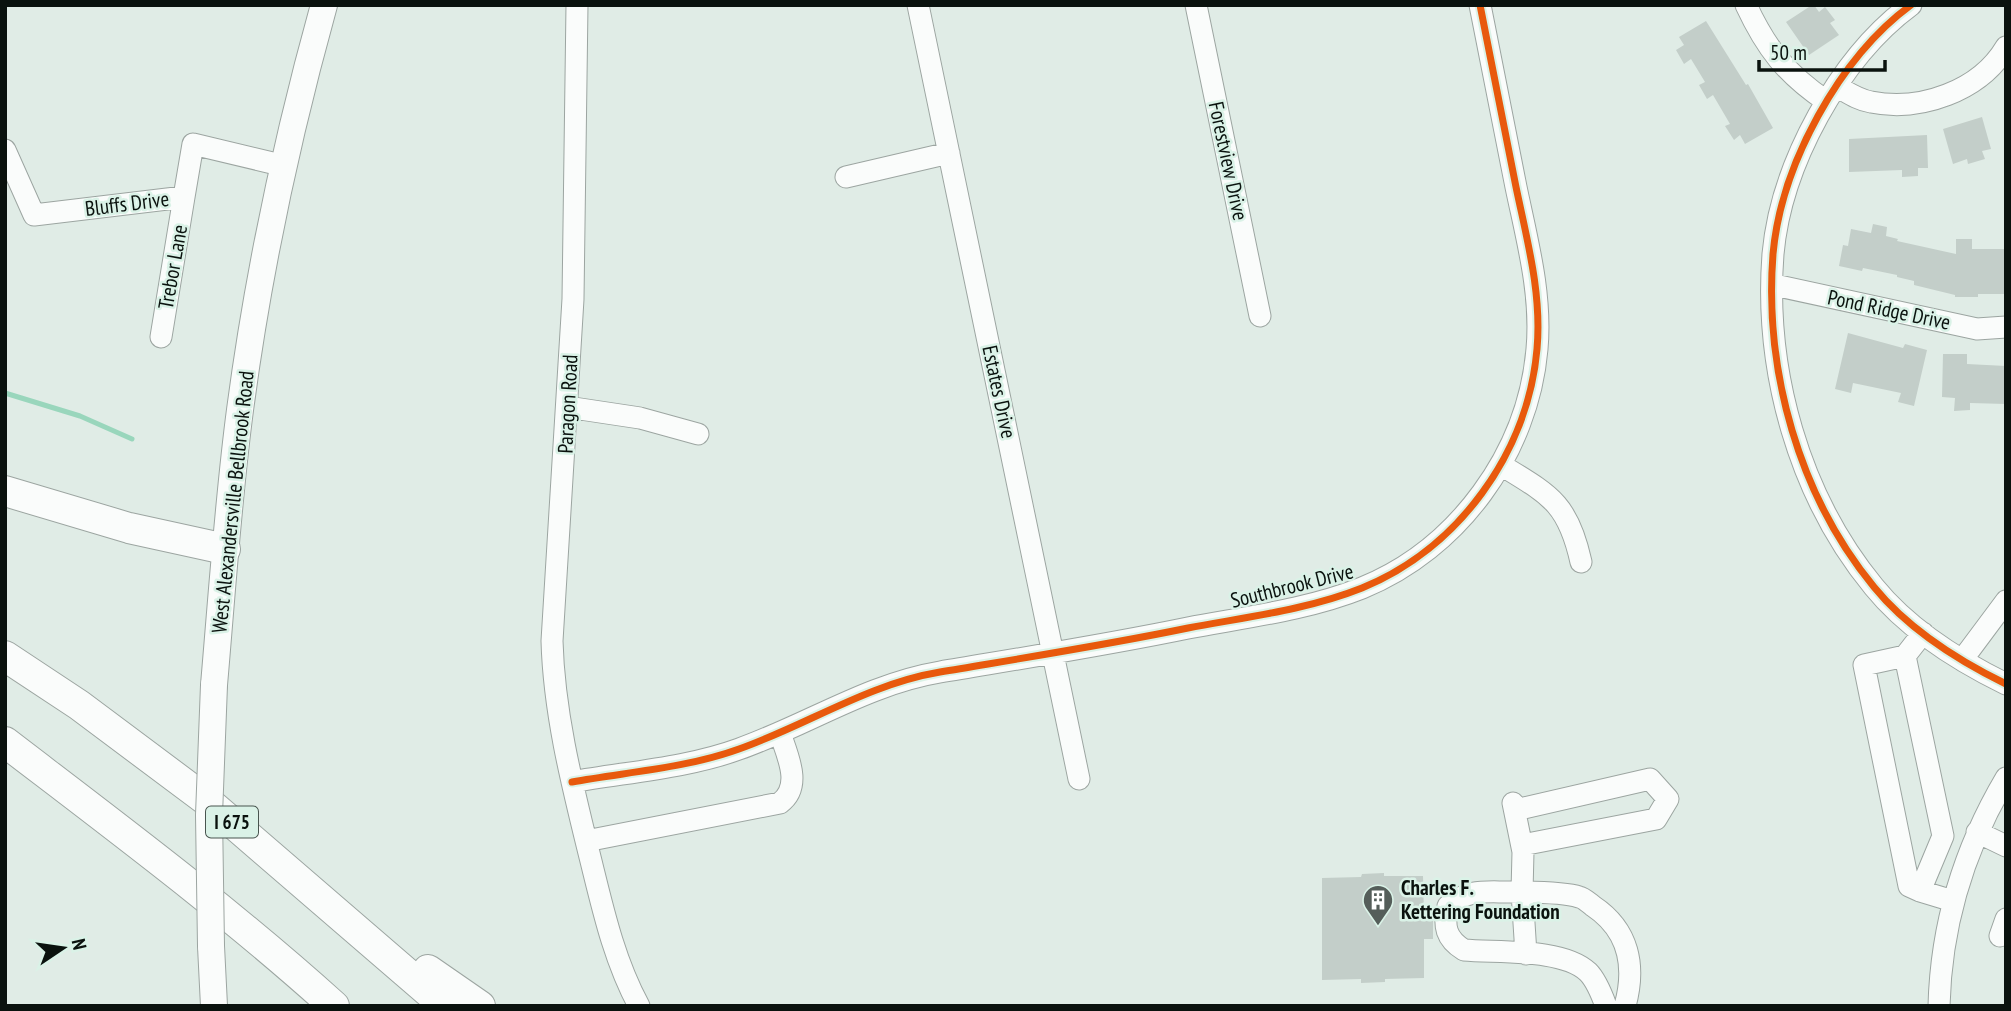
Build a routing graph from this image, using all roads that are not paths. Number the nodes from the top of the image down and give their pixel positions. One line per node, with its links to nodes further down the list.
1 (324, 5): 12 (main road, West Alexandersville Bellbrook Road)
2 (578, 5): 19 (street, Paragon Road)
3 (918, 5): 11 (street, Estates Drive)
4 (1196, 5): 16 (street, Forestview Drive)
5 (1479, 5): 21 (street, Southbrook Drive)
6 (1746, 5): 9 (street)
7 (1911, 5): 9 (street)
8 (2006, 47): 9 (street)
9 (1831, 93): 15 (street)
10 (5, 150): 14 (street, Bluffs Drive)
11 (949, 153): 13 (street); 27 (street, Estates Drive)
12 (285, 166): 14 (street, Bluffs Drive); 23 (main road, West Alexandersville Bellbrook Road)
13 (846, 177)
14 (184, 197): 18 (street, Trebor Lane)
15 (1773, 285): 17 (street, Pond Ridge Drive); 26 (street)
16 (1260, 316)
17 (2006, 327)
18 (161, 337)
19 (567, 407): 20 (street); 36 (street, Paragon Road)
20 (698, 434)
21 (1501, 465): 24 (street); 27 (street, Southbrook Drive)
22 (5, 491): 23 (highway)
23 (225, 549): 46 (main road, West Alexandersville Bellbrook Road, bridge)
24 (1581, 562)
25 (2002, 612): 30 (street)
26 (1923, 633): 29 (street); 30 (street)
27 (1054, 654): 32 (street, Southbrook Drive); 35 (street, Estates Drive)
28 (5, 656): 41 (highway, I 675)
29 (1905, 656): 42 (street); 42 (street)
30 (1962, 660): 31 (street)
31 (2006, 684)
32 (780, 733): 36 (street, Southbrook Drive); 38 (street)
33 (5, 742): 47 (highway)
34 (2006, 778): 37 (street)
35 (1079, 779)
36 (574, 791): 38 (street, Paragon Road)
37 (1977, 832): 40 (street); 44 (street)
38 (586, 841): 50 (street, Paragon Road)
39 (1522, 845): 39 (street); 43 (street)
40 (2006, 846)
41 (302, 882): 48 (highway, I 675); 49 (highway)
42 (1920, 891): 44 (street)
43 (1522, 892): 45 (street); 45 (street); 52 (street)
44 (1953, 901): 53 (street)
45 (1527, 954): 51 (street)
46 (214, 1006)
47 (334, 1006)
48 (445, 1006)
49 (480, 1006)
50 (639, 1006)
51 (1606, 1006)
52 (1625, 1006)
53 (1939, 1006)

